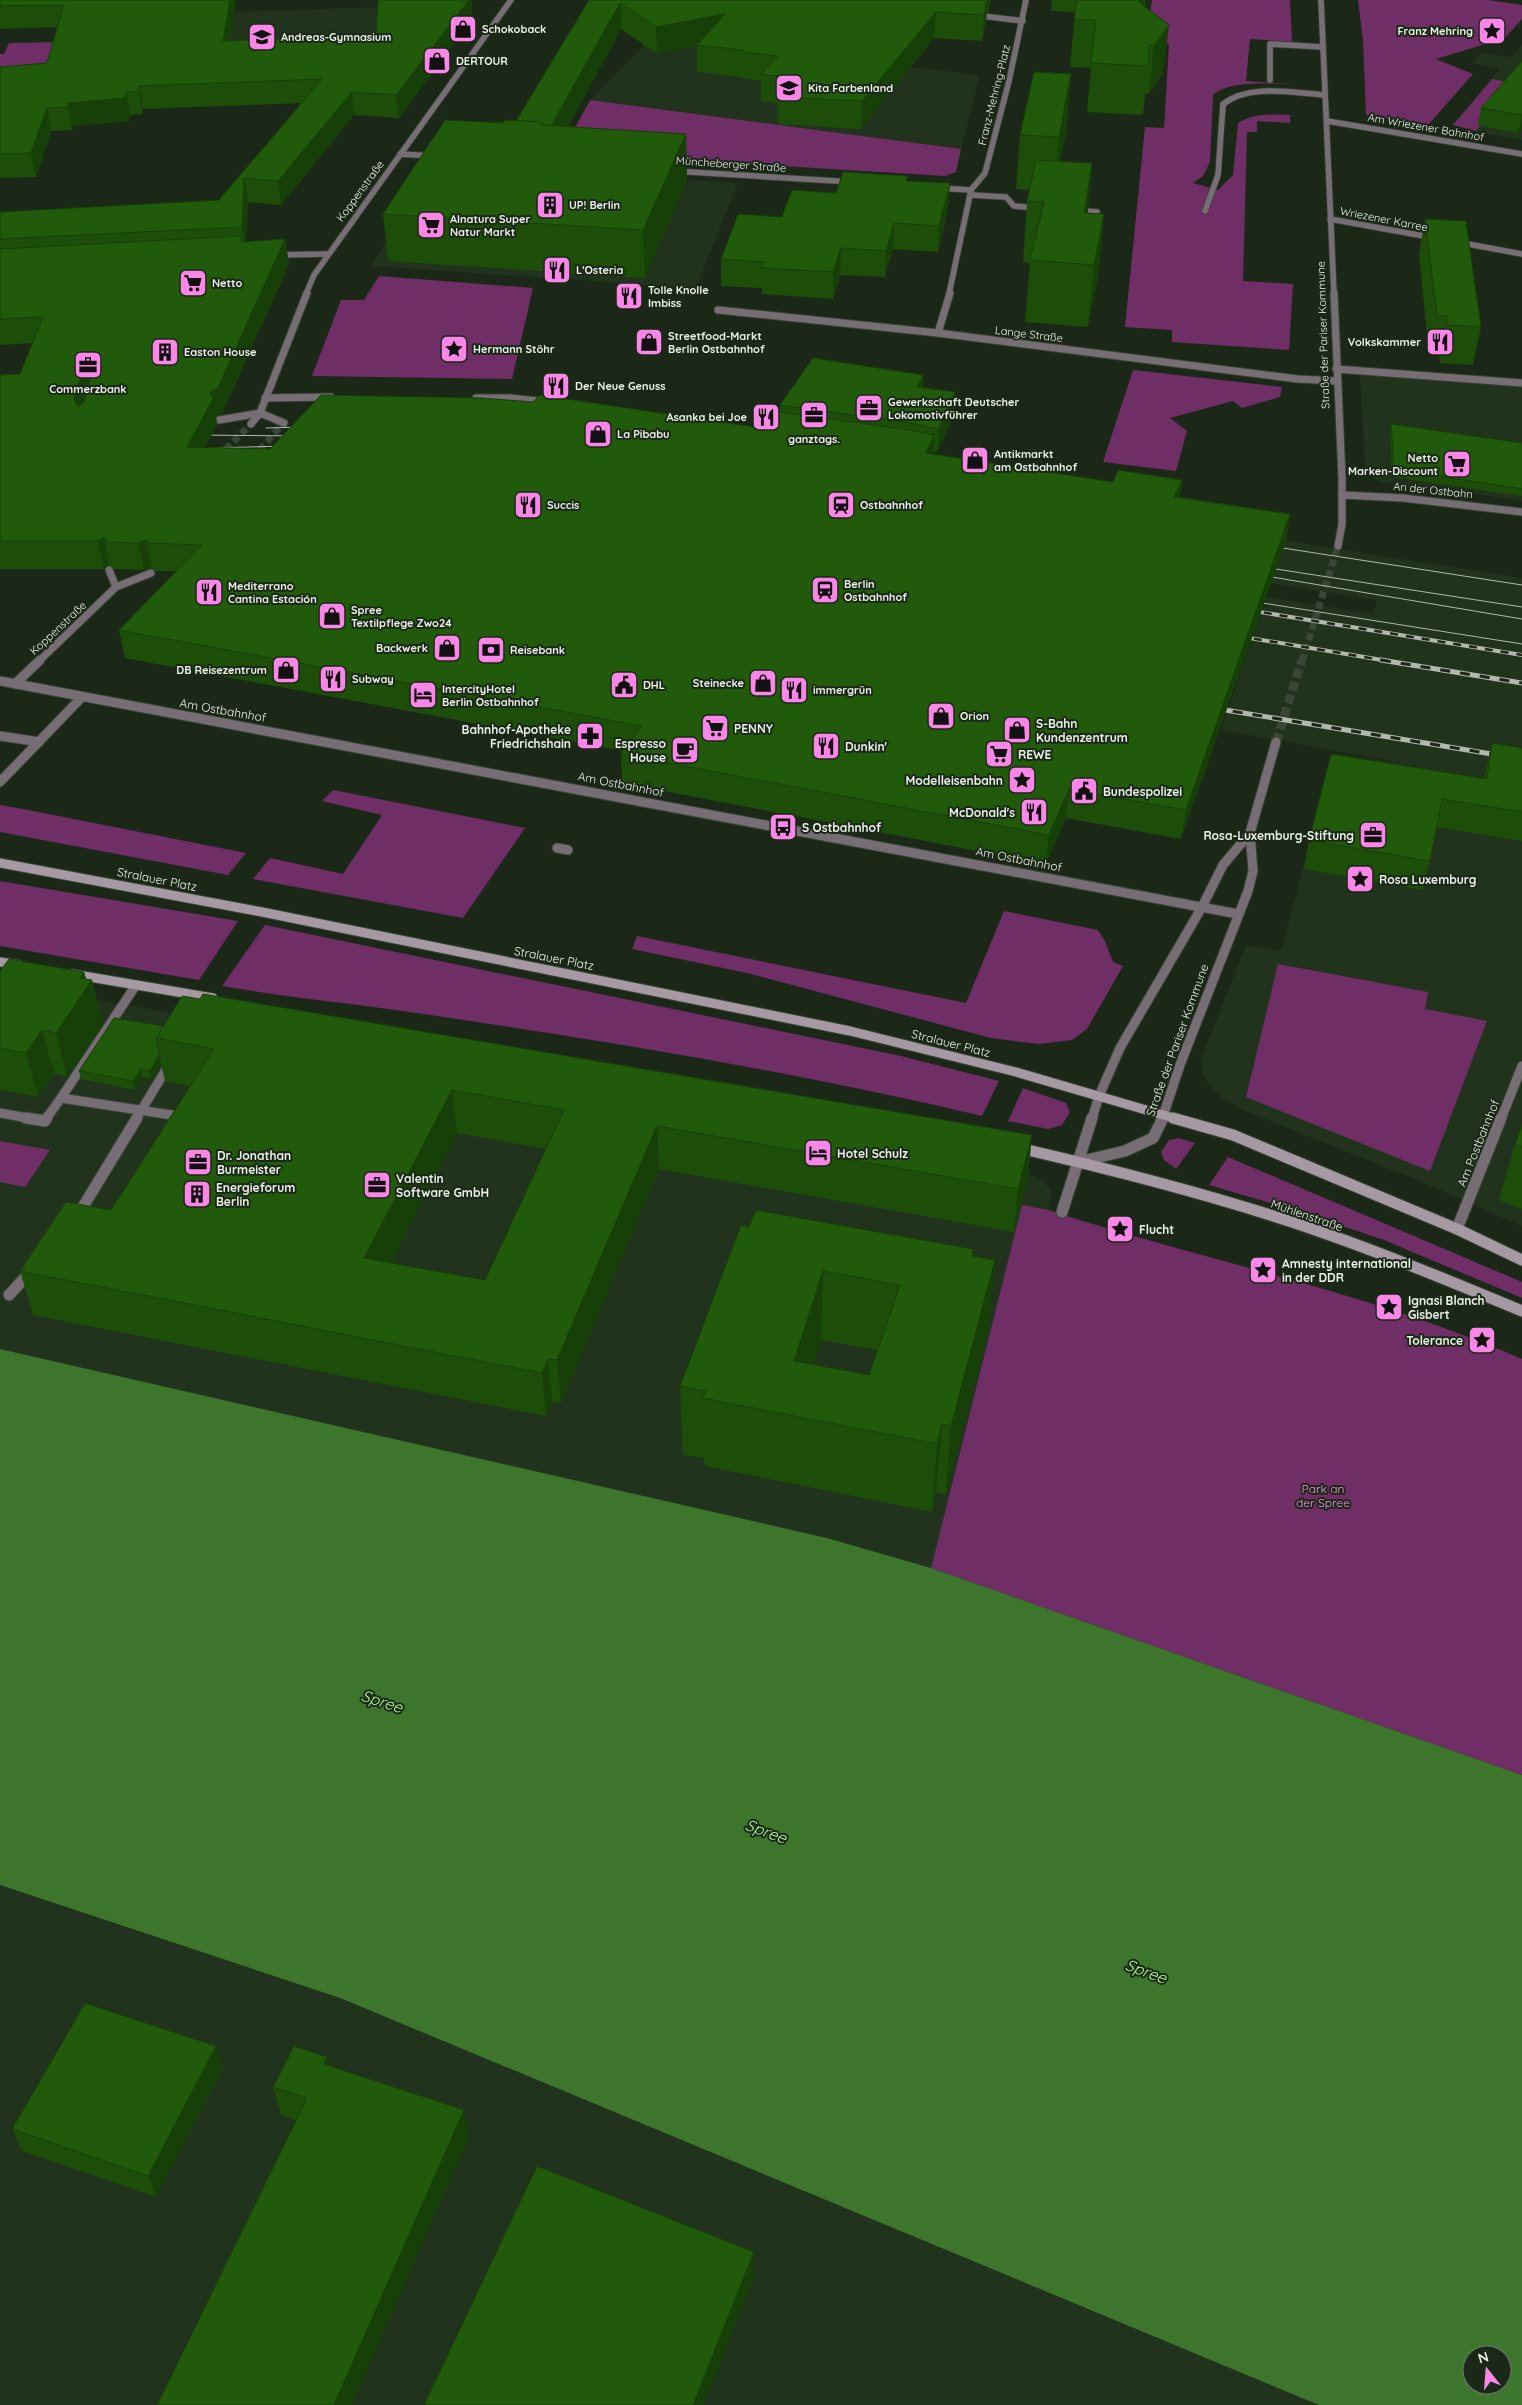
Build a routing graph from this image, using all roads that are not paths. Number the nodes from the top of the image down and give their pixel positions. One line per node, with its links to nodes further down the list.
1 (511, 0): 10 (street, Koppenstraße)
2 (1026, 0): 5 (street, Franz-Mehring-Platz)
3 (1321, 0): 6 (street)
4 (970, 14): 5 (street)
5 (1023, 21): 16 (street, Franz-Mehring-Platz)
6 (1323, 47): 7 (street); 8 (street)
7 (1270, 80)
8 (1325, 95): 9 (street); 19 (street)
9 (1327, 121): 11 (street, Am Wriezener Bahnhof); 21 (street, Straße der Pariser Kommune)
10 (400, 154): 12 (street); 22 (street, Koppenstraße)
11 (1522, 154)
12 (441, 156)
13 (669, 171): 14 (street, Müncheberger Straße)
14 (856, 182)
15 (931, 187): 16 (street)
16 (971, 192): 17 (street); 26 (street)
17 (1050, 209)
18 (1069, 210): 20 (street)
19 (1205, 211)
20 (1097, 212)
21 (1330, 219): 23 (street, Wriezener Karree); 27 (street, Straße der Pariser Kommune)
22 (328, 254): 24 (street); 31 (street, Koppenstraße)
23 (1522, 254)
24 (271, 255)
25 (718, 310): 26 (street, Lange Straße)
26 (938, 333): 28 (street, Lange Straße)
27 (1336, 369): 28 (street, Straße der Pariser Kommune); 29 (street)
28 (1337, 381): 38 (street, Straße der Pariser Kommune)
29 (1522, 383)
30 (339, 397): 31 (street)
31 (265, 398): 34 (street, Koppenstraße)
32 (463, 398): 33 (street)
33 (556, 403)
34 (260, 413): 35 (street); 36 (street); 37 (street, Koppenstraße)
35 (219, 420)
36 (284, 423)
37 (250, 424)
38 (1342, 495): 39 (street, An der Ostbahn); 40 (street, Straße der Pariser Kommune)
39 (1522, 512)
40 (1338, 546)
41 (109, 570): 43 (street)
42 (150, 573): 43 (street, Koppenstraße)
43 (116, 587): 45 (street, Koppenstraße)
44 (0, 681): 45 (street, Am Ostbahnhof)
45 (15, 684): 46 (street, Am Ostbahnhof)
46 (82, 697): 48 (street); 55 (street, Am Ostbahnhof)
47 (0, 736): 48 (street)
48 (39, 742): 50 (street)
49 (1276, 742): 51 (street, Straße der Pariser Kommune)
50 (0, 782)
51 (1250, 833): 55 (street, Straße der Pariser Kommune); 56 (street, Straße der Pariser Kommune)
52 (557, 848): 53 (street)
53 (568, 850)
54 (0, 863): 64 (main road, Stralauer Platz)
55 (1202, 907): 56 (street, Am Ostbahnhof); 64 (street, Straße der Pariser Kommune)
56 (1238, 914): 68 (street, Straße der Pariser Kommune)
57 (0, 962): 58 (main road)
58 (28, 966)
59 (64, 973): 60 (main road)
60 (136, 985): 61 (main road); 65 (street)
61 (211, 1000)
62 (177, 1052): 66 (street)
63 (1522, 1066): 74 (street, Am Postbahnhof)
64 (1100, 1096): 68 (main road); 71 (street, Straße der Pariser Kommune)
65 (62, 1098): 66 (street); 67 (street)
66 (142, 1111): 69 (street); 73 (street)
67 (0, 1114)
68 (1164, 1115): 71 (street, Straße der Pariser Kommune); 74 (main road)
69 (178, 1116)
70 (1012, 1146): 71 (main road)
71 (1078, 1162): 72 (street); 78 (main road, Mühlenstraße)
72 (1062, 1212)
73 (73, 1223)
74 (1457, 1229): 76 (main road)
75 (41, 1260): 77 (street)
76 (1522, 1260)
77 (9, 1295)
78 (1522, 1311)

